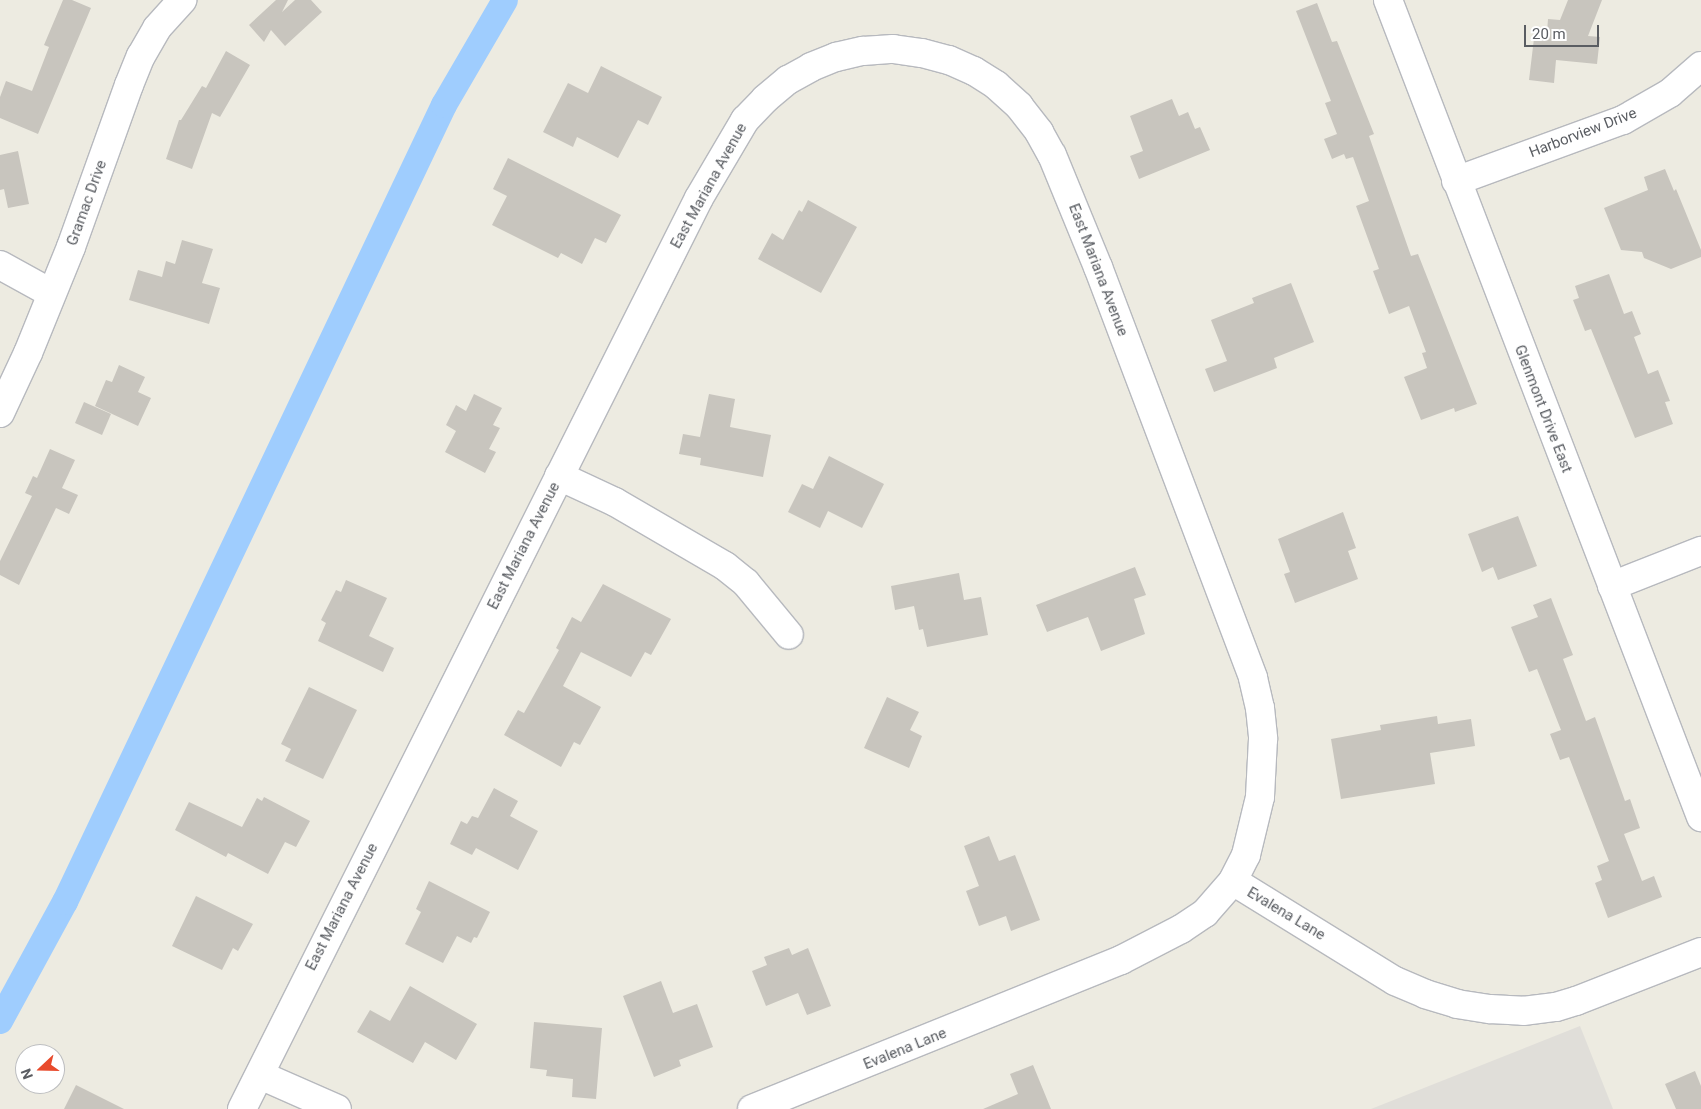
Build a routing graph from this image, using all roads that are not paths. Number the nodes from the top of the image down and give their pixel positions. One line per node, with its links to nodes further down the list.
1 (182, 0): 6 (street, Gramac Drive)
2 (1388, 0): 4 (street, Glenmont Drive East)
3 (1701, 66): 4 (street, Harborview Drive)
4 (1456, 181): 10 (street, Glenmont Drive East)
5 (0, 265): 6 (street)
6 (51, 293): 7 (street, Gramac Drive)
7 (0, 413)
8 (560, 476): 11 (street); 13 (street, East Mariana Avenue); 15 (street, East Mariana Avenue)
9 (1701, 551): 10 (street)
10 (1612, 586): 12 (street, Glenmont Drive East)
11 (789, 635)
12 (1701, 816)
13 (1233, 881): 14 (street, Evalena Lane); 18 (street, Evalena Lane)
14 (1701, 952)
15 (260, 1075): 16 (street, East Mariana Avenue); 17 (street)
16 (242, 1109)
17 (337, 1109)
18 (752, 1109)

